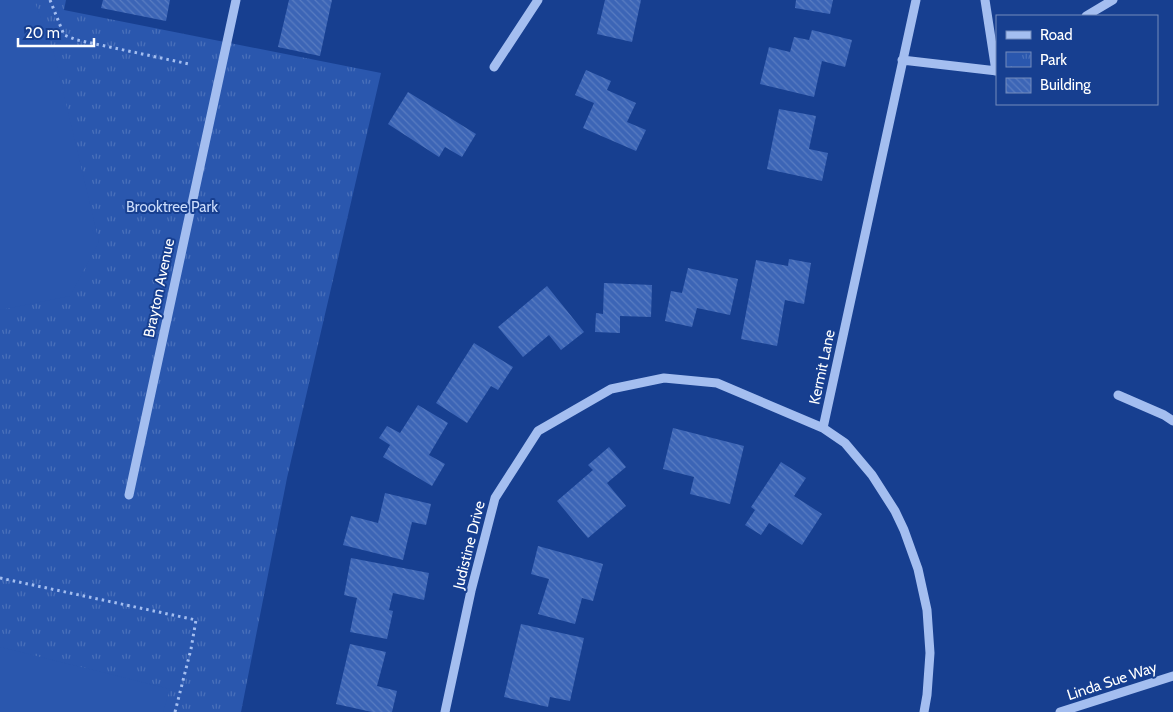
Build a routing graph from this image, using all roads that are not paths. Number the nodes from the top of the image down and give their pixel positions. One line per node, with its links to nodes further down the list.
1 (236, 0): 13 (street, Brayton Avenue)
2 (538, 0): 8 (street)
3 (916, 0): 7 (street, Kermit Lane)
4 (986, 0): 9 (street)
5 (1113, 0): 6 (street)
6 (1088, 15)
7 (902, 60): 9 (street); 12 (street, Kermit Lane)
8 (494, 67)
9 (996, 71)
10 (1118, 395): 11 (street)
11 (1173, 421)
12 (823, 428): 15 (street, Judistine Drive); 16 (street, Kermit Lane)
13 (129, 495)
14 (1173, 676): 17 (street, Linda Sue Way)
15 (445, 712)
16 (924, 712)
17 (1060, 712)

